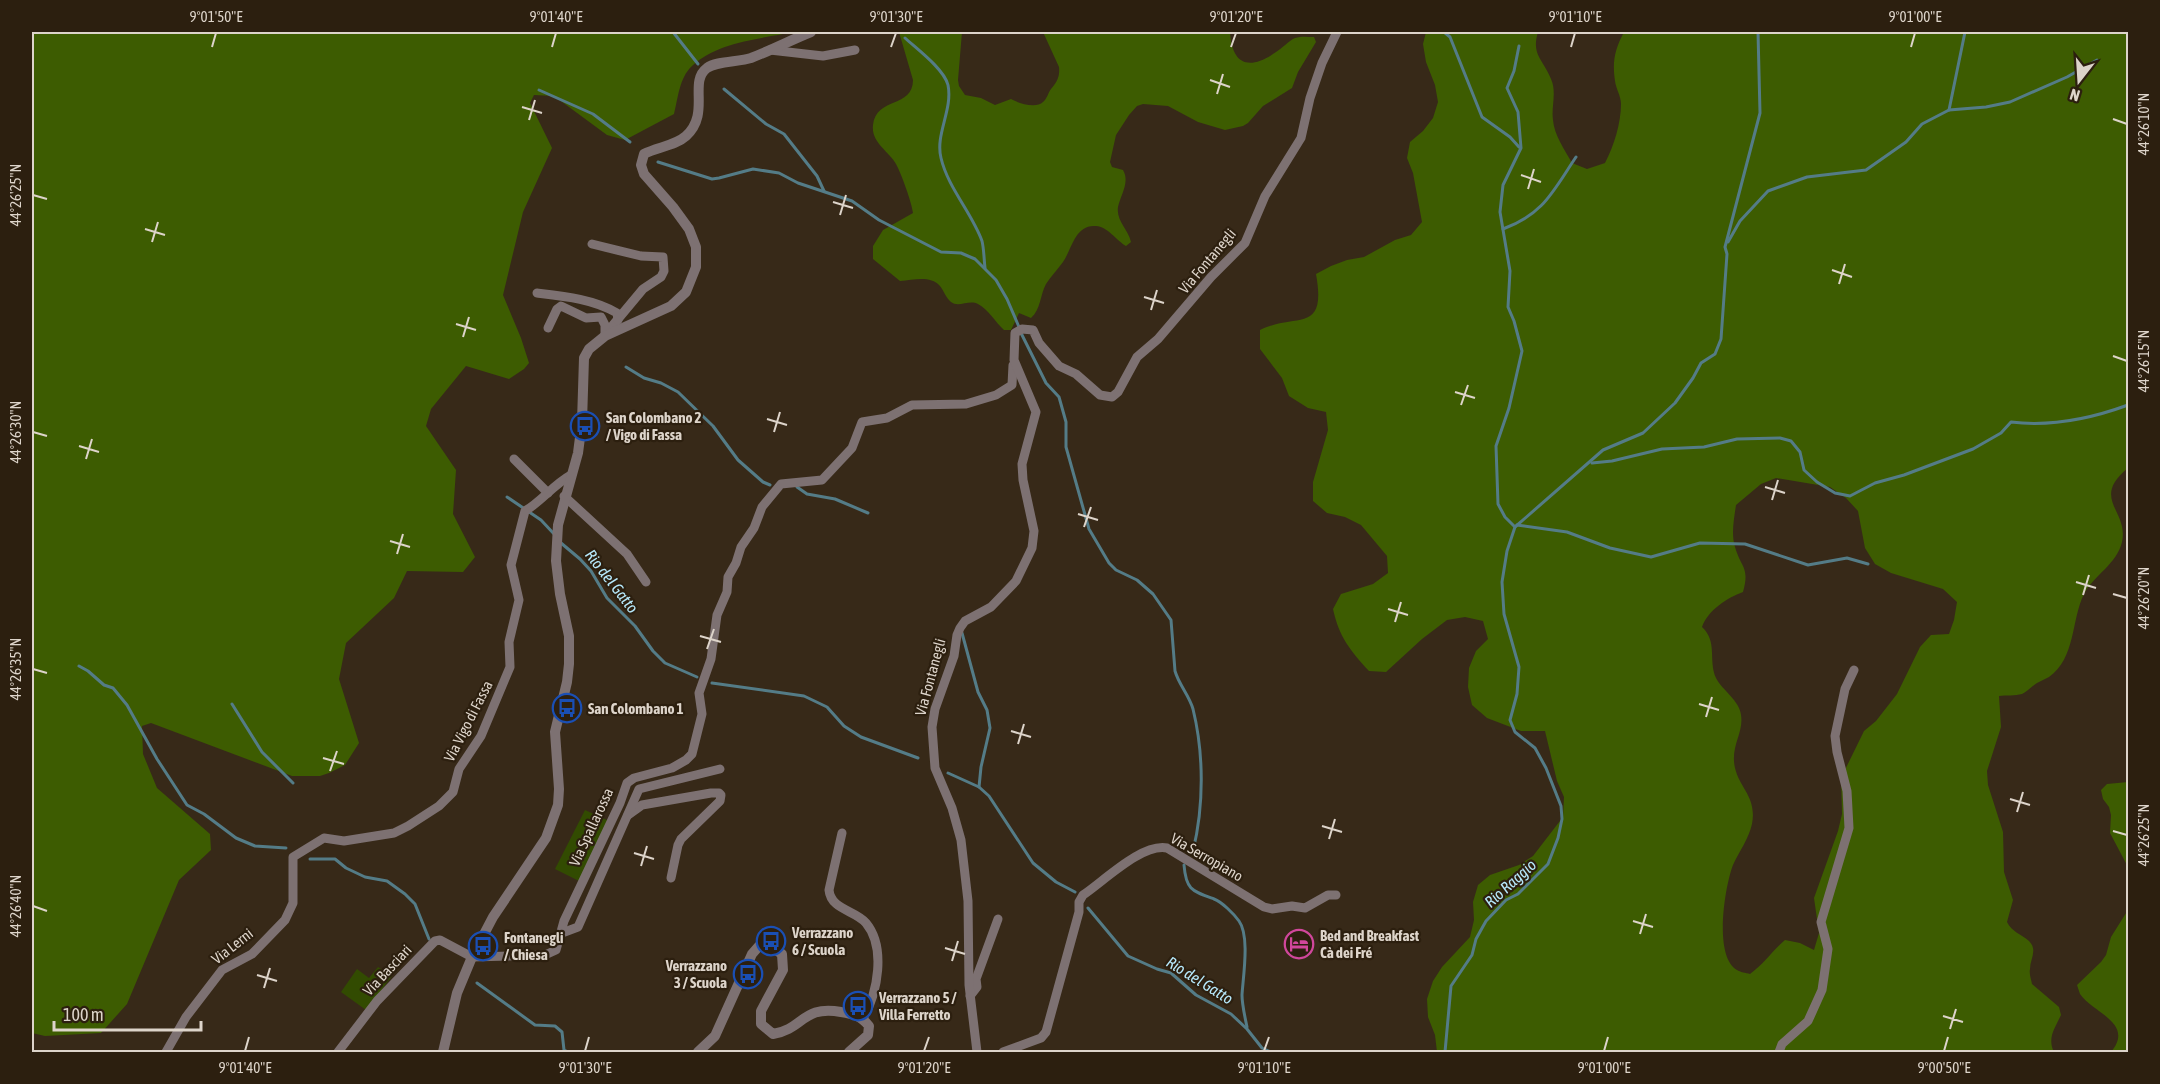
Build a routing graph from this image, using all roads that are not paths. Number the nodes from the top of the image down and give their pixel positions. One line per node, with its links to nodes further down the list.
1 (811, 32): 3 (street)
2 (1337, 32): 10 (street, Via Fontanegli)
3 (770, 50): 4 (street); 9 (street)
4 (855, 50)
5 (592, 244): 7 (street)
6 (537, 293): 7 (street)
7 (618, 320): 9 (street)
8 (548, 328): 9 (street)
9 (608, 334): 12 (street)
10 (1014, 360): 24 (street, Via Spallarossa); 26 (street, Via Fontanegli)
11 (514, 459): 13 (street)
12 (570, 475): 13 (street, Via Vigo di Fassa); 14 (street)
13 (548, 493): 18 (street, Via Vigo di Fassa)
14 (564, 496): 15 (street); 25 (street)
15 (646, 582)
16 (1854, 670): 35 (street)
17 (720, 769): 19 (street, Via Spallarossa)
18 (453, 792): 28 (street, Via Lerni)
19 (626, 817): 21 (street, Via Spallarossa); 24 (street, Via Spallarossa)
20 (842, 834): 27 (street)
21 (671, 878)
22 (1336, 895): 34 (street, Via Serropiano)
23 (998, 919): 26 (street)
24 (562, 933): 25 (street, Via Spallarossa)
25 (473, 954): 29 (street, Via Basciari); 30 (street)
26 (970, 996): 33 (street, Via Fontanegli)
27 (862, 1018): 31 (street); 32 (street)
28 (166, 1053)
29 (338, 1053)
30 (443, 1053)
31 (698, 1053)
32 (849, 1053)
33 (977, 1053)
34 (1003, 1053)
35 (1779, 1053)

